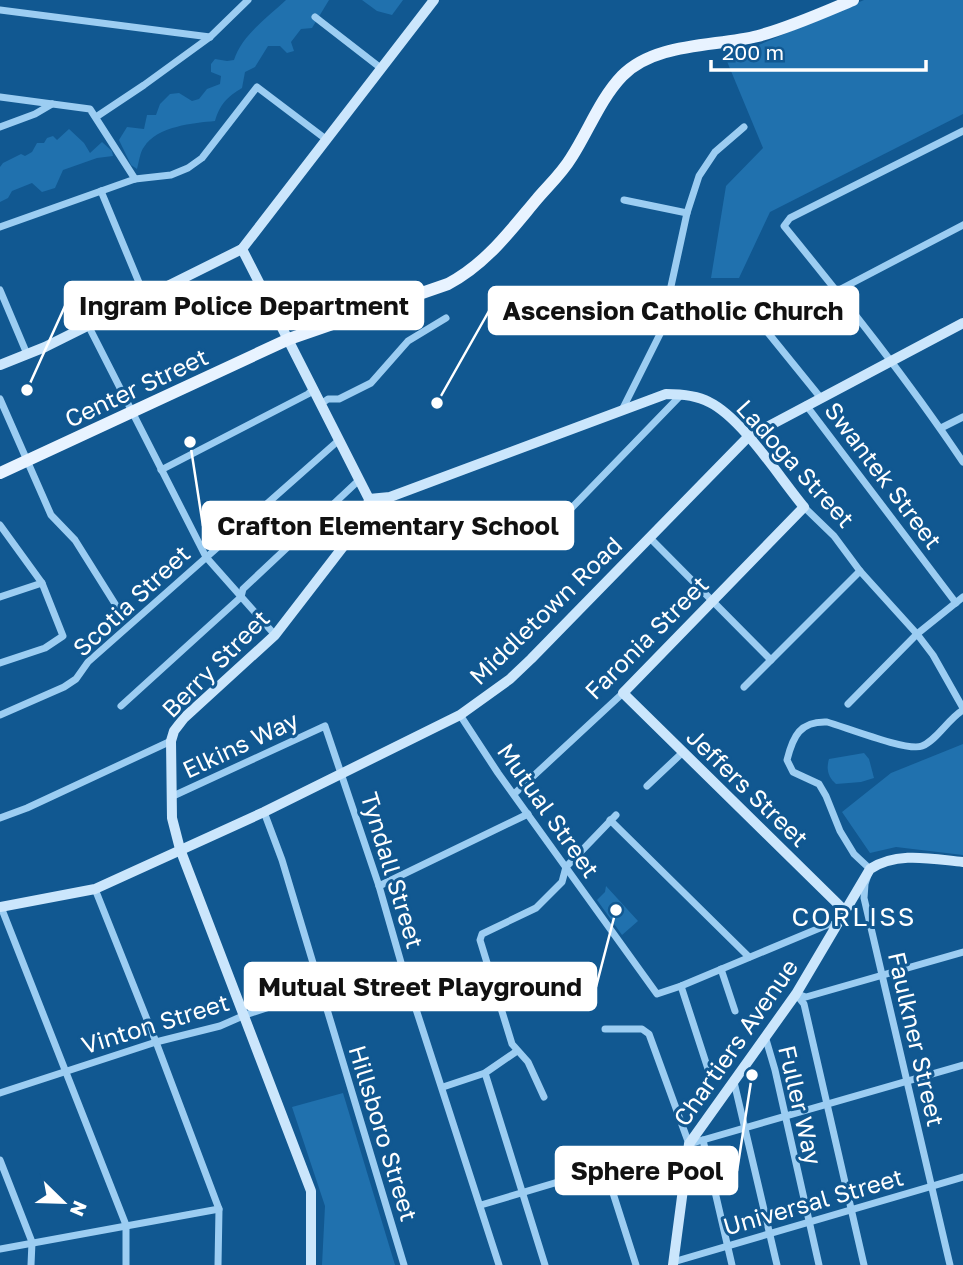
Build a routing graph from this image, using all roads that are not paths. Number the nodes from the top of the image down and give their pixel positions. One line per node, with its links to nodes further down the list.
1 (248, 0): 6 (street)
2 (434, 0): 7 (street)
3 (853, 0): 29 (main road, Center Street)
4 (0, 10): 6 (street)
5 (315, 17): 7 (street)
6 (210, 37): 10 (street)
7 (382, 69): 14 (street)
8 (0, 97): 9 (street)
9 (52, 104): 10 (street); 11 (street)
10 (96, 117): 15 (street)
11 (0, 127)
12 (744, 127): 18 (street)
13 (963, 131): 23 (street)
14 (327, 140): 15 (street); 21 (street)
15 (135, 180): 16 (street)
16 (101, 191): 20 (street); 24 (street)
17 (624, 200): 18 (street)
18 (687, 213): 39 (street)
19 (963, 225): 23 (street)
20 (0, 227)
21 (242, 249): 24 (street); 29 (street)
22 (0, 290): 30 (street)
23 (837, 291): 31 (street)
24 (145, 297): 28 (street)
25 (446, 318): 37 (street)
26 (756, 318): 35 (street)
27 (963, 323): 31 (street, Middletown Road)
28 (88, 326): 30 (street); 40 (street)
29 (289, 339): 33 (street); 40 (main road, Center Street)
30 (27, 355): 32 (street)
31 (890, 361): 35 (street, Middletown Road); 42 (street)
32 (0, 365)
33 (314, 389): 37 (street); 47 (street)
34 (682, 394): 39 (street); 43 (street, Ladoga Street); 52 (street)
35 (820, 397): 38 (street, Middletown Road)
36 (0, 399): 45 (street)
37 (321, 404): 44 (street)
38 (806, 405): 43 (street, Middletown Road); 62 (street, Swantek Street)
39 (622, 410): 50 (street)
40 (133, 412): 45 (main road, Center Street); 47 (street)
41 (963, 417): 42 (street)
42 (941, 428): 46 (street)
43 (748, 437): 51 (street, Ladoga Street); 54 (street, Middletown Road)
44 (339, 440): 49 (street); 55 (street, Scotia Street)
45 (26, 461): 48 (main road, Center Street); 63 (street)
46 (963, 462)
47 (161, 470): 55 (street)
48 (0, 473)
49 (358, 481): 50 (street); 59 (street)
50 (369, 499): 65 (street, Berry Street)
51 (804, 507): 56 (street, Ladoga Street); 61 (street, Faronia Street)
52 (558, 522)
53 (0, 525): 57 (street)
54 (650, 538): 61 (street); 74 (street, Middletown Road)
55 (206, 557): 59 (street); 73 (street, Scotia Street)
56 (860, 570): 64 (street, Ladoga Street); 66 (street)
57 (42, 583): 58 (street); 67 (street)
58 (0, 597)
59 (241, 597): 65 (street); 71 (street)
60 (963, 597): 62 (street)
61 (713, 600): 66 (street); 69 (street, Faronia Street)
62 (956, 603): 64 (street)
63 (117, 607)
64 (917, 634): 70 (street); 72 (street, Ladoga Street)
65 (275, 635): 76 (street, Berry Street)
66 (771, 660): 68 (street)
67 (0, 663)
68 (744, 687)
69 (622, 692): 77 (street, Jeffers Street); 80 (street, Faronia Street)
70 (848, 704)
71 (121, 706)
72 (963, 709): 88 (street)
73 (0, 715)
74 (460, 715): 78 (street, Middletown Road); 80 (street, Mutual Street)
75 (325, 726): 78 (street, Tyndall Street); 81 (street, Elkins Way)
76 (171, 741): 81 (street, Berry Street); 84 (street)
77 (682, 753): 79 (street); 92 (street, Jeffers Street)
78 (343, 775): 82 (street, Middletown Road); 89 (street, Tyndall Street)
79 (647, 786)
80 (514, 794): 83 (street, Mutual Street)
81 (171, 797): 85 (street, Berry Street)
82 (264, 812): 85 (street, Middletown Road); 100 (street, Hillsboro Street)
83 (528, 814): 87 (street, Mutual Street); 89 (street)
84 (0, 818)
85 (180, 849): 90 (street, Middletown Road); 103 (street, Berry Street)
86 (963, 862): 88 (street)
87 (566, 867): 95 (street); 99 (street, Mutual Street); 107 (street)
88 (870, 869): 92 (street, Chartiers Avenue); 98 (street, Faulkner Street)
89 (379, 886): 96 (street, Tyndall Street)
90 (94, 889): 91 (street, Middletown Road); 106 (street)
91 (1, 907): 109 (street)
92 (845, 911): 93 (street, Chartiers Avenue)
93 (839, 924): 95 (street); 101 (street, Chartiers Avenue)
94 (963, 952): 98 (street)
95 (749, 957): 97 (street)
96 (402, 966): 100 (street, Vinton Street); 114 (street, Tyndall Street)
97 (721, 969): 99 (street); 102 (street)
98 (882, 975): 101 (street); 113 (street, Faulkner Street)
99 (681, 986): 110 (street)
100 (321, 990): 103 (street, Vinton Street); 143 (street, Hillsboro Street)
101 (796, 994): 105 (street, Chartiers Avenue); 117 (street)
102 (735, 1012)
103 (245, 1015): 106 (street, Vinton Street); 142 (street, Berry Street)
104 (606, 1029): 121 (street)
105 (765, 1036): 112 (street, Chartiers Avenue); 118 (street, Fuller Way)
106 (156, 1042): 109 (street, Vinton Street); 129 (street)
107 (517, 1051): 111 (street); 116 (street)
108 (963, 1065): 113 (street)
109 (66, 1071): 115 (street, Vinton Street); 132 (street)
110 (709, 1072)
111 (485, 1073): 114 (street); 127 (street)
112 (733, 1081): 119 (street); 121 (street, Chartiers Avenue)
113 (907, 1081): 117 (street); 126 (street, Faulkner Street)
114 (443, 1087): 128 (street, Tyndall Street)
115 (0, 1093)
116 (544, 1097)
117 (825, 1104): 118 (street); 130 (street)
118 (785, 1116): 119 (street); 131 (street, Fuller Way)
119 (744, 1128): 120 (street); 133 (street)
120 (703, 1140): 121 (street); 135 (street)
121 (689, 1144): 138 (street, Chartiers Avenue)
122 (642, 1157): 124 (street)
123 (0, 1160): 134 (street)
124 (605, 1168): 127 (street); 146 (street)
125 (963, 1177): 126 (street, Universal Street)
126 (931, 1186): 130 (street, Universal Street); 151 (street, Faulkner Street)
127 (523, 1191): 128 (street); 145 (street)
128 (481, 1205): 144 (street, Tyndall Street)
129 (219, 1209): 132 (street); 141 (street)
130 (851, 1210): 131 (street, Universal Street); 150 (street)
131 (809, 1222): 133 (street, Universal Street); 149 (street, Fuller Way)
132 (126, 1225): 134 (street); 140 (street)
133 (770, 1234): 135 (street, Universal Street); 148 (street)
134 (32, 1242): 136 (street); 139 (street)
135 (728, 1245): 137 (street, Universal Street); 147 (street)
136 (0, 1249)
137 (689, 1261): 138 (street, Universal Street)
138 (673, 1263)
139 (31, 1265)
140 (126, 1265)
141 (218, 1265)
142 (311, 1265)
143 (404, 1265)
144 (499, 1265)
145 (545, 1265)
146 (636, 1265)
147 (732, 1265)
148 (777, 1265)
149 (819, 1265)
150 (864, 1265)
151 (950, 1265)

